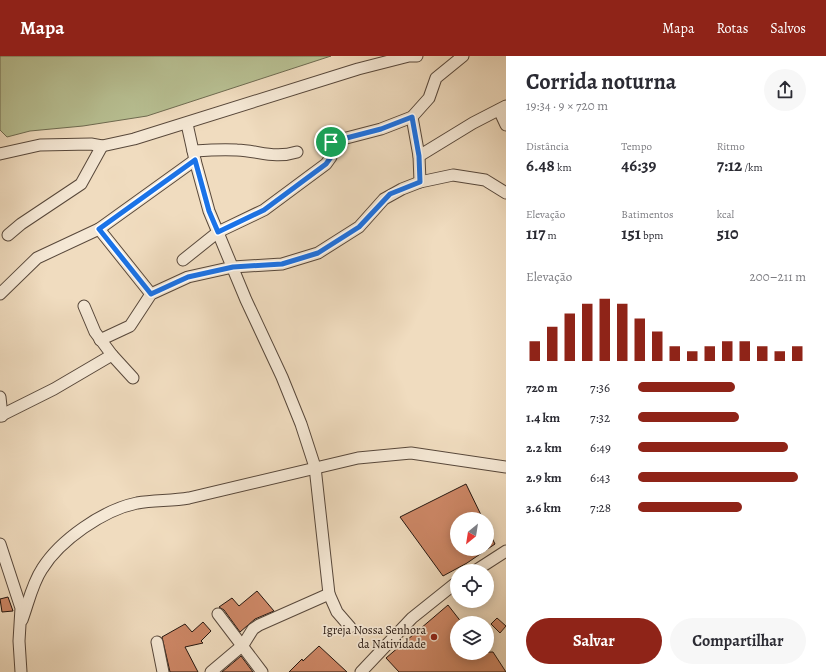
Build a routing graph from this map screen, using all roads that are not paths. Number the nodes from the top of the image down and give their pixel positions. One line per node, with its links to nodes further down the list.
1 (417, 56): 6 (street)
2 (454, 56): 3 (street)
3 (465, 56): 5 (street)
4 (502, 108): 7 (street); 12 (street)
5 (412, 117): 12 (street); 16 (street)
6 (187, 124): 8 (street); 11 (street)
7 (506, 125)
8 (102, 146): 10 (street); 17 (street)
9 (297, 152): 11 (street)
10 (0, 154)
11 (194, 156): 15 (street); 16 (street)
12 (419, 156): 13 (street)
13 (420, 182): 14 (street); 19 (street)
14 (505, 191)
15 (99, 229): 20 (street); 21 (street)
16 (218, 232): 18 (street); 19 (street)
17 (8, 235)
18 (183, 260)
19 (233, 267): 21 (street); 28 (street)
20 (0, 294)
21 (151, 294): 23 (street)
22 (84, 306): 23 (street)
23 (100, 340): 24 (street)
24 (112, 354): 25 (street); 27 (street)
25 (133, 378)
26 (0, 397): 27 (street)
27 (1, 416)
28 (314, 467): 29 (street); 34 (street); 36 (street)
29 (506, 467)
30 (0, 544): 36 (street)
31 (506, 551): 32 (street)
32 (486, 564)
33 (450, 588): 44 (street)
34 (329, 594): 37 (street); 39 (street)
35 (218, 614): 39 (street)
36 (22, 620): 40 (street)
37 (350, 628)
38 (157, 642): 41 (street)
39 (243, 645): 42 (street); 43 (street)
40 (21, 672)
41 (163, 672)
42 (211, 672)
43 (262, 672)
44 (361, 672)

